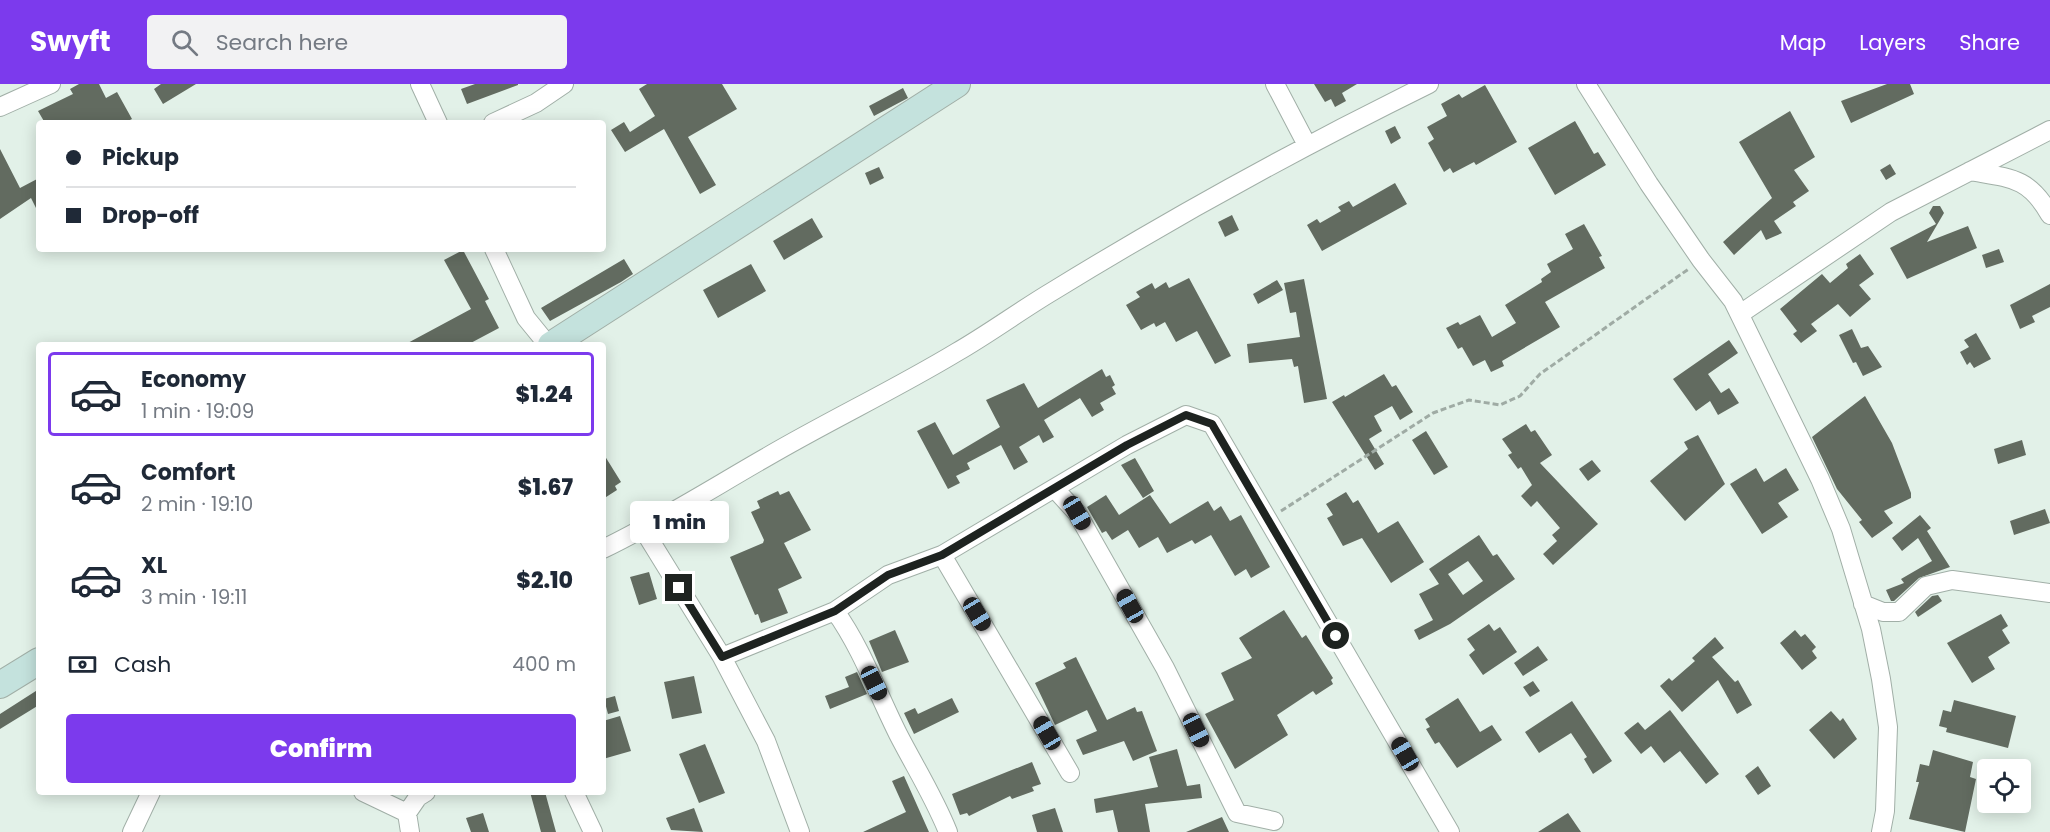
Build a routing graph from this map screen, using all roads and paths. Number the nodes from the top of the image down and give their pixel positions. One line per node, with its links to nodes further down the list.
1 (51, 84): 8 (street)
2 (420, 84): 9 (street)
3 (564, 84): 10 (street)
4 (957, 84): 19 (main road)
5 (1275, 84): 12 (street)
6 (1430, 84): 12 (street)
7 (1586, 84): 16 (street)
8 (0, 107)
9 (437, 120)
10 (499, 120)
11 (2050, 130): 13 (street)
12 (1307, 145): 22 (street)
13 (1970, 171): 14 (street); 17 (street)
14 (2050, 215)
15 (495, 252): 18 (street)
16 (1701, 260): 17 (street); 21 (path)
17 (1740, 314): 26 (street)
18 (546, 342)
19 (554, 342)
20 (1055, 489): 21 (street); 24 (street); 37 (street)
21 (1268, 519): 43 (street)
22 (644, 529): 23 (street); 28 (street)
23 (606, 548)
24 (942, 555): 27 (street); 31 (street)
25 (2050, 593): 26 (street)
26 (1863, 604): 44 (street)
27 (835, 611): 28 (street); 42 (street)
28 (722, 657): 41 (street)
29 (36, 663): 30 (main road)
30 (0, 685)
31 (1070, 772)
32 (150, 795): 38 (street)
33 (369, 795): 36 (street)
34 (421, 795): 36 (street)
35 (575, 795): 40 (street)
36 (407, 813): 39 (street)
37 (1274, 821)
38 (132, 832)
39 (410, 832)
40 (593, 832)
41 (801, 832)
42 (948, 832)
43 (1450, 832)
44 (1881, 832)

